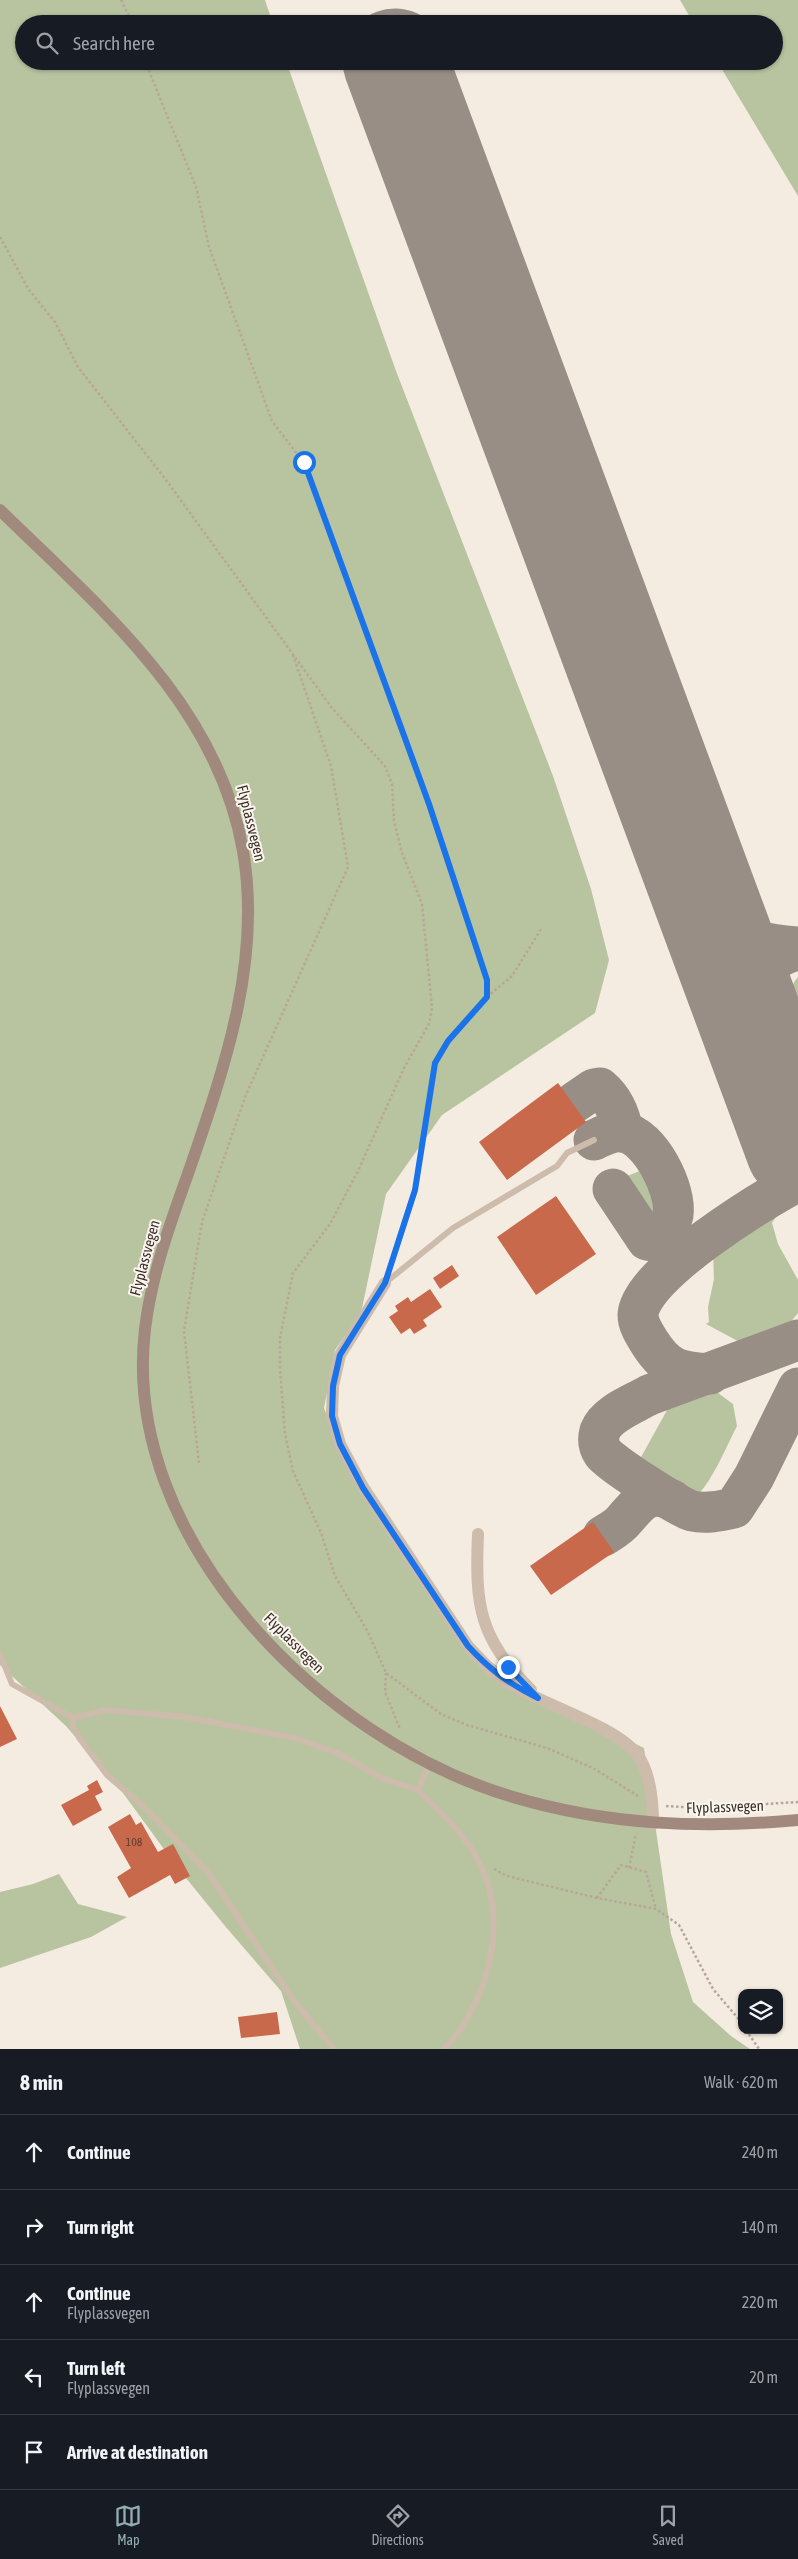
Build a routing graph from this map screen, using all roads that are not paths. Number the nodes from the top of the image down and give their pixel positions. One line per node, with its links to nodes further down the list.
1 (0, 510): 10 (main road, Flyplassvegen)
2 (594, 1140): 3 (lane)
3 (558, 1164): 4 (lane); 5 (lane)
4 (558, 1174)
5 (385, 1283): 8 (street)
6 (478, 1534): 8 (street)
7 (0, 1654): 9 (lane)
8 (538, 1698): 13 (street)
9 (73, 1718): 11 (lane); 14 (lane)
10 (430, 1763): 11 (lane); 13 (main road, Flyplassvegen)
11 (418, 1790): 15 (lane)
12 (798, 1820): 13 (main road, Flyplassvegen)
13 (652, 1824)
14 (334, 2049)
15 (444, 2049)

